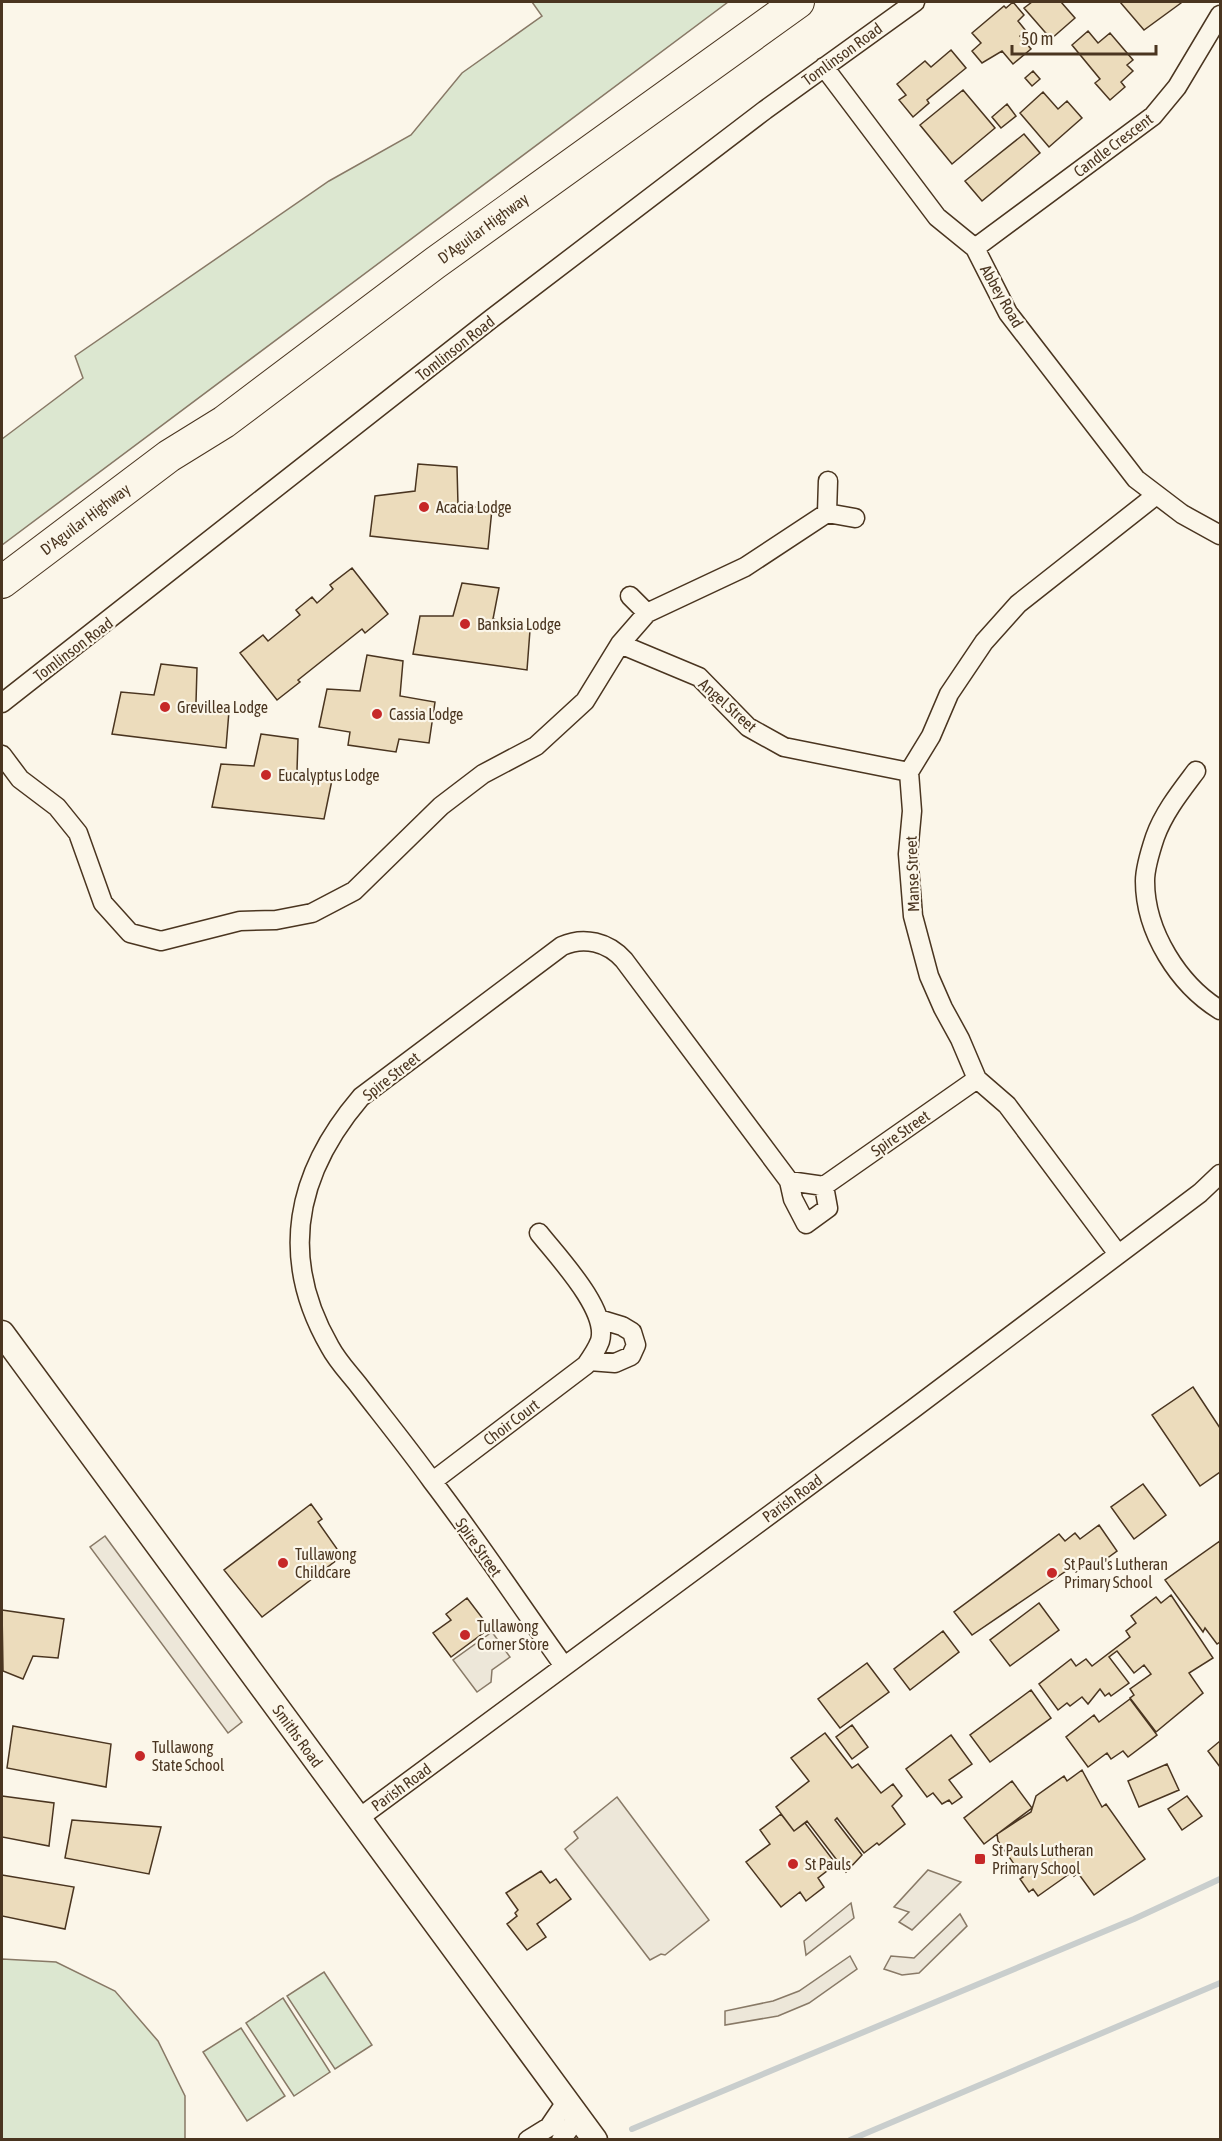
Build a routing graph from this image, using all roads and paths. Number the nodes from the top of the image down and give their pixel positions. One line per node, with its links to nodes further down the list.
1 (771, 2): 7 (highway, D'Aguilar Highway)
2 (798, 2): 7 (highway, D'Aguilar Highway)
3 (915, 2): 5 (street, Tomlinson Road)
4 (1221, 15): 6 (street, Candle Crescent)
5 (824, 67): 6 (street, Abbey Road); 17 (street, Tomlinson Road)
6 (975, 248): 9 (street, Abbey Road)
7 (169, 456): 13 (highway, D'Aguilar Highway)
8 (828, 482): 10 (street)
9 (1155, 496): 12 (street, Abbey Road); 20 (street)
10 (826, 513): 11 (street); 15 (street)
11 (855, 518)
12 (1221, 535)
13 (2, 582)
14 (630, 596): 15 (street)
15 (647, 613): 16 (street)
16 (620, 644): 18 (street); 20 (street, Angel Street)
17 (2, 703)
18 (2, 755)
19 (1196, 771): 21 (street)
20 (909, 772): 22 (street, Manse Street)
21 (1221, 1010)
22 (977, 1079): 25 (street, Spire Street); 27 (street, Manse Street)
23 (1221, 1174): 27 (street, Parish Road)
24 (789, 1182): 25 (street); 25 (street, Spire Street); 31 (street, Spire Street)
25 (824, 1186)
26 (539, 1233): 28 (street)
27 (1118, 1254): 32 (street, Parish Road)
28 (599, 1319): 30 (street); 30 (street)
29 (2, 1333): 33 (main road, Smiths Road)
30 (589, 1361): 31 (street, Choir Court)
31 (433, 1481): 32 (street, Spire Street)
32 (564, 1666): 33 (street, Parish Road)
33 (358, 1818): 34 (main road, Smiths Road)
34 (572, 2110): 35 (street); 36 (street); 37 (main road, Smiths Road)
35 (528, 2139)
36 (561, 2139)
37 (595, 2139)

